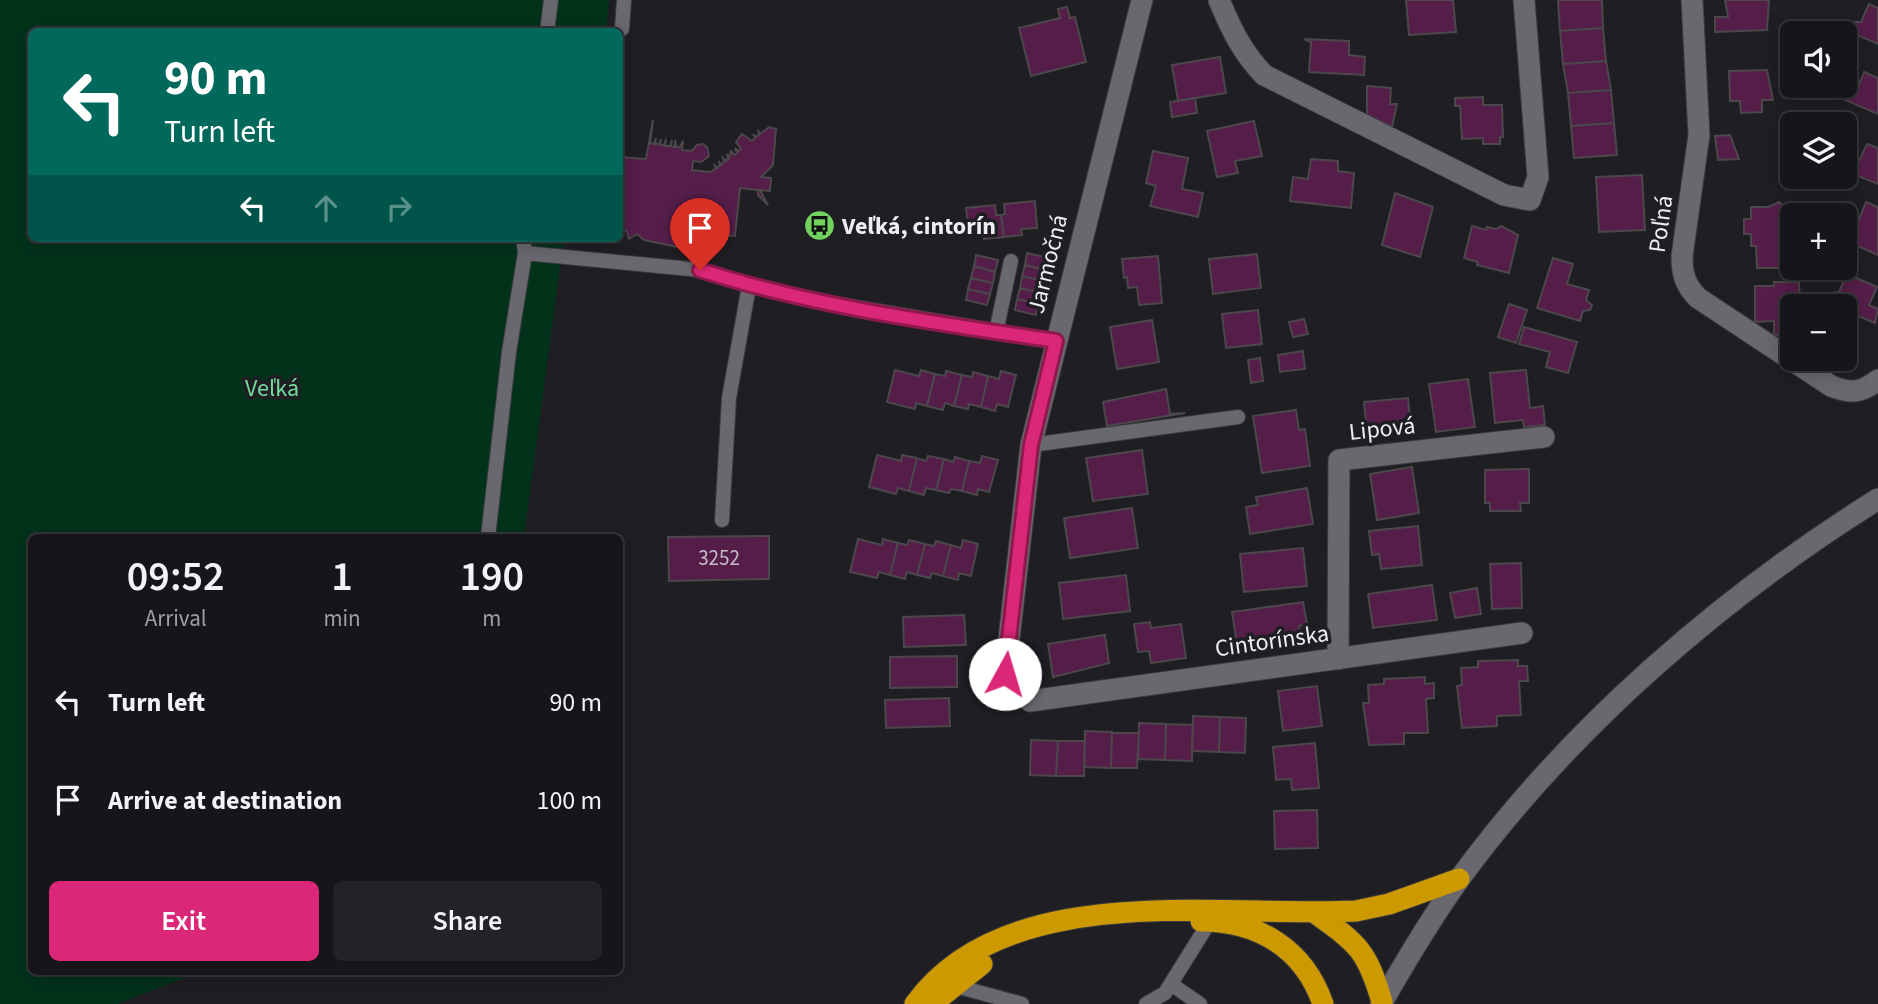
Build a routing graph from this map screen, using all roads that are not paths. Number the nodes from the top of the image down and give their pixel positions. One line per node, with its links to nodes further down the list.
1 (551, 0): 7 (lane)
2 (624, 0): 8 (lane)
3 (1142, 0): 13 (street, Jarmočná)
4 (1219, 0): 5 (street)
5 (1524, 0)
6 (1692, 0): 14 (street, Poľná)
7 (548, 28)
8 (622, 28)
9 (524, 245): 11 (lane); 20 (lane)
10 (1012, 261): 12 (lane)
11 (749, 286): 12 (lane); 19 (lane)
12 (996, 332): 13 (lane)
13 (1056, 341): 17 (street, Jarmočná)
14 (1871, 385)
15 (1238, 416): 17 (lane)
16 (1545, 437): 22 (street, Lipová)
17 (1031, 445): 23 (street, Jarmočná)
18 (1878, 499): 24 (street)
19 (722, 520)
20 (488, 534)
21 (1522, 633): 22 (street, Cintorínska)
22 (1338, 659): 23 (street, Cintorínska)
23 (1030, 701)
24 (1459, 879): 25 (highway); 29 (street)
25 (1315, 913): 29 (highway); 30 (highway)
26 (1210, 921): 27 (lane); 28 (highway); 35 (highway)
27 (1171, 984): 33 (lane); 34 (lane)
28 (952, 985): 31 (highway); 32 (lane)
29 (1381, 1003)
30 (915, 1004)
31 (932, 1004)
32 (1022, 1004)
33 (1146, 1004)
34 (1200, 1004)
35 (1323, 1004)

